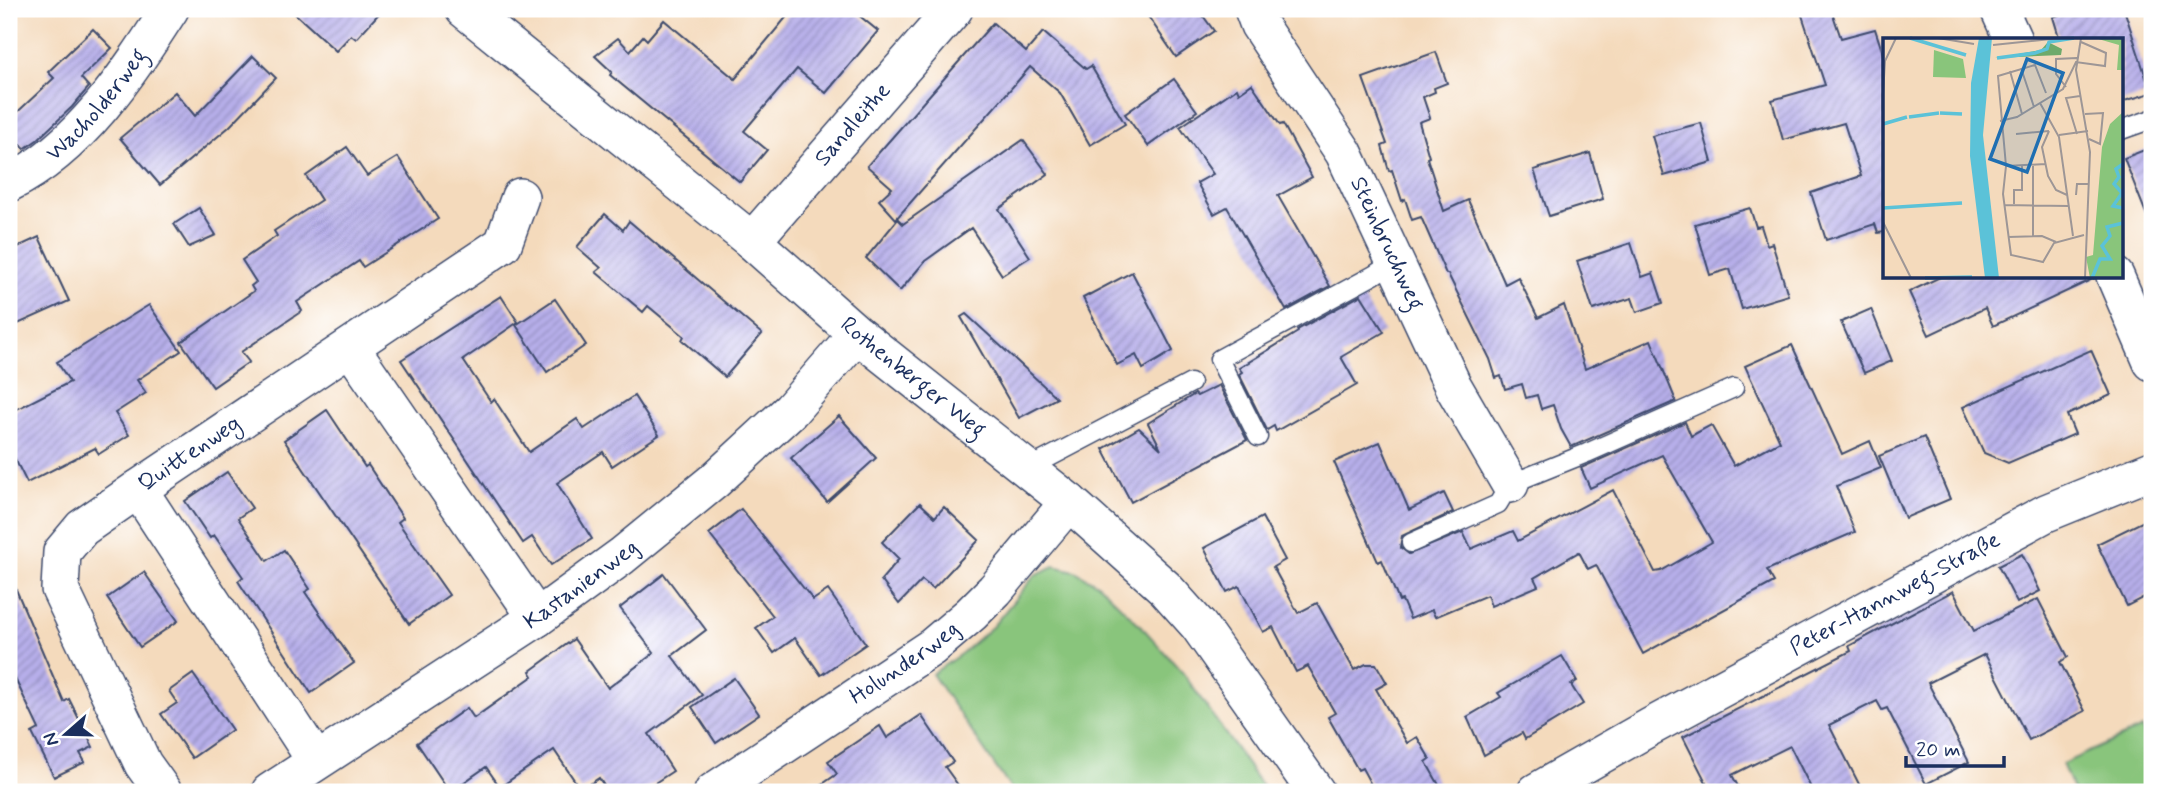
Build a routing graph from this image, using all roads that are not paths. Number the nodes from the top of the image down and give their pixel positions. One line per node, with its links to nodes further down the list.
1 (170, 9): 9 (street, Wacholderweg)
2 (464, 9): 11 (street, Rothenberger Weg)
3 (954, 9): 11 (street, Sandleithe)
4 (1252, 9): 12 (street, Steinbruchweg)
5 (1999, 9): 6 (street)
6 (2012, 38)
7 (2152, 119): 8 (lane)
8 (2122, 130)
9 (9, 183)
10 (520, 197): 15 (street, Quittenweg)
11 (752, 241): 14 (street, Rothenberger Weg)
12 (1395, 261): 19 (lane); 22 (street, Steinbruchweg)
13 (2116, 278): 16 (street)
14 (857, 334): 20 (street, Rothenberger Weg); 26 (street, Kastanienweg)
15 (351, 348): 23 (street, Quittenweg); 26 (street)
16 (2152, 362)
17 (1191, 383): 20 (lane)
18 (1734, 388): 22 (lane)
19 (1258, 438)
20 (1027, 469): 24 (street, Rothenberger Weg)
21 (2152, 470): 32 (street, Peter-Hannweg-Straße)
22 (1510, 484): 25 (lane)
23 (138, 489): 27 (street); 28 (street, Quittenweg)
24 (1069, 502): 30 (street, Holunderweg); 31 (street, Rothenberger Weg)
25 (1411, 543)
26 (537, 618): 27 (street, Kastanienweg)
27 (316, 761): 29 (street, Kastanienweg)
28 (163, 792)
29 (270, 792)
30 (713, 792)
31 (1316, 792)
32 (1536, 792)

